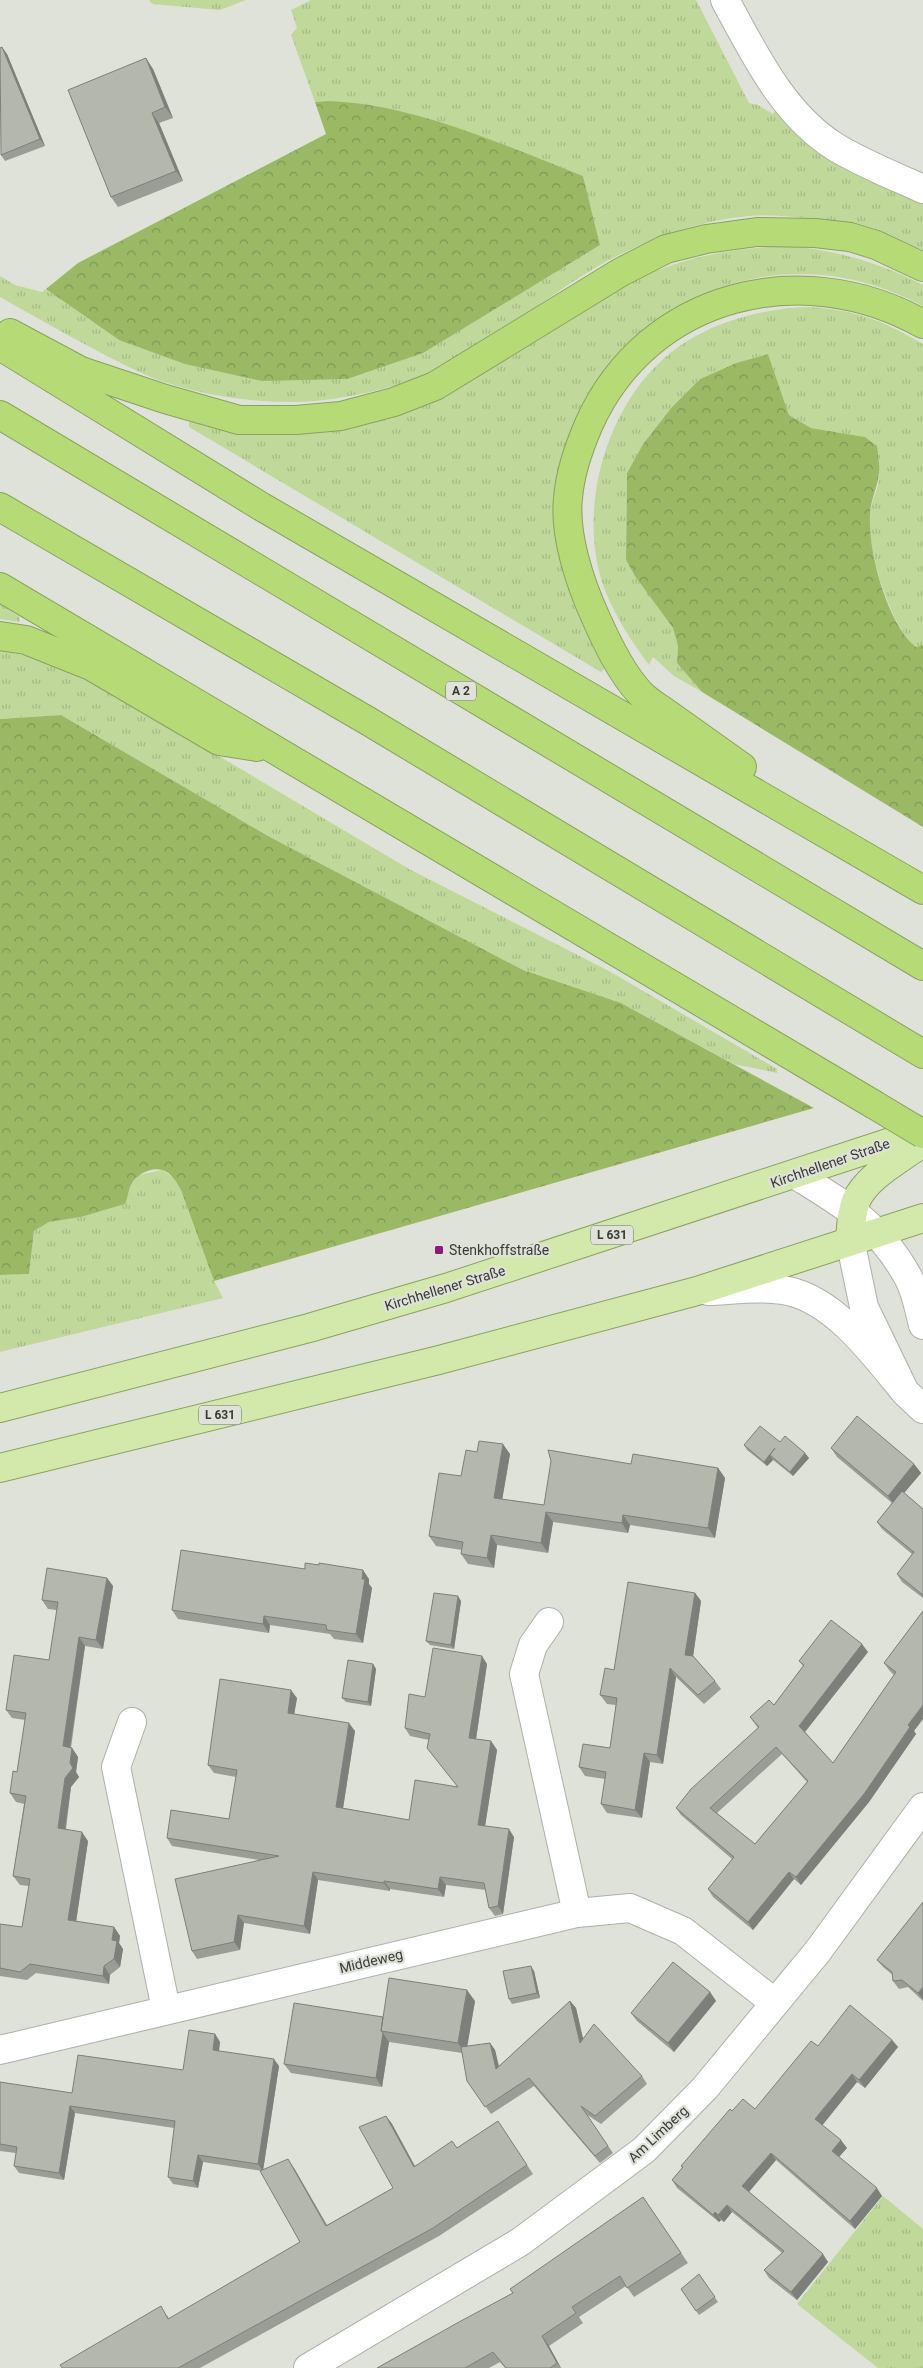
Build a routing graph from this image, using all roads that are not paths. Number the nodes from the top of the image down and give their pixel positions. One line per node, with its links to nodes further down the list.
1 (725, 0): 2 (street)
2 (923, 189)
3 (923, 268): 5 (highway)
4 (923, 324): 12 (highway)
5 (0, 328)
6 (0, 346): 12 (highway)
7 (0, 416): 14 (highway, A 2)
8 (0, 506): 15 (highway)
9 (0, 587): 11 (highway)
10 (0, 636): 11 (highway)
11 (270, 749): 16 (highway, bridge)
12 (867, 857): 13 (highway)
13 (923, 890)
14 (923, 966)
15 (923, 1054)
16 (918, 1138): 17 (main road, Kirchhellener Straße / L 631); 18 (main road, Kirchhellener Straße)
17 (796, 1175): 18 (street); 27 (main road, Kirchhellener Straße / L 631)
18 (853, 1211): 20 (street); 21 (main road)
19 (923, 1218): 20 (main road, L 631)
20 (877, 1232): 21 (main road, L 631); 24 (street)
21 (850, 1240): 23 (main road, L 631); 26 (street)
22 (923, 1268): 24 (street)
23 (697, 1291): 26 (street); 28 (main road, L 631)
24 (915, 1296): 25 (street)
25 (923, 1325)
26 (914, 1400)
27 (0, 1408)
28 (0, 1468)
29 (549, 1622): 32 (street)
30 (132, 1722): 34 (street)
31 (923, 1807): 33 (street, Am Limberg)
32 (577, 1913): 33 (street, Middeweg); 34 (street, Middeweg)
33 (775, 2003): 36 (street, Am Limberg)
34 (166, 2009): 35 (street, Middeweg)
35 (0, 2050)
36 (308, 2368)

